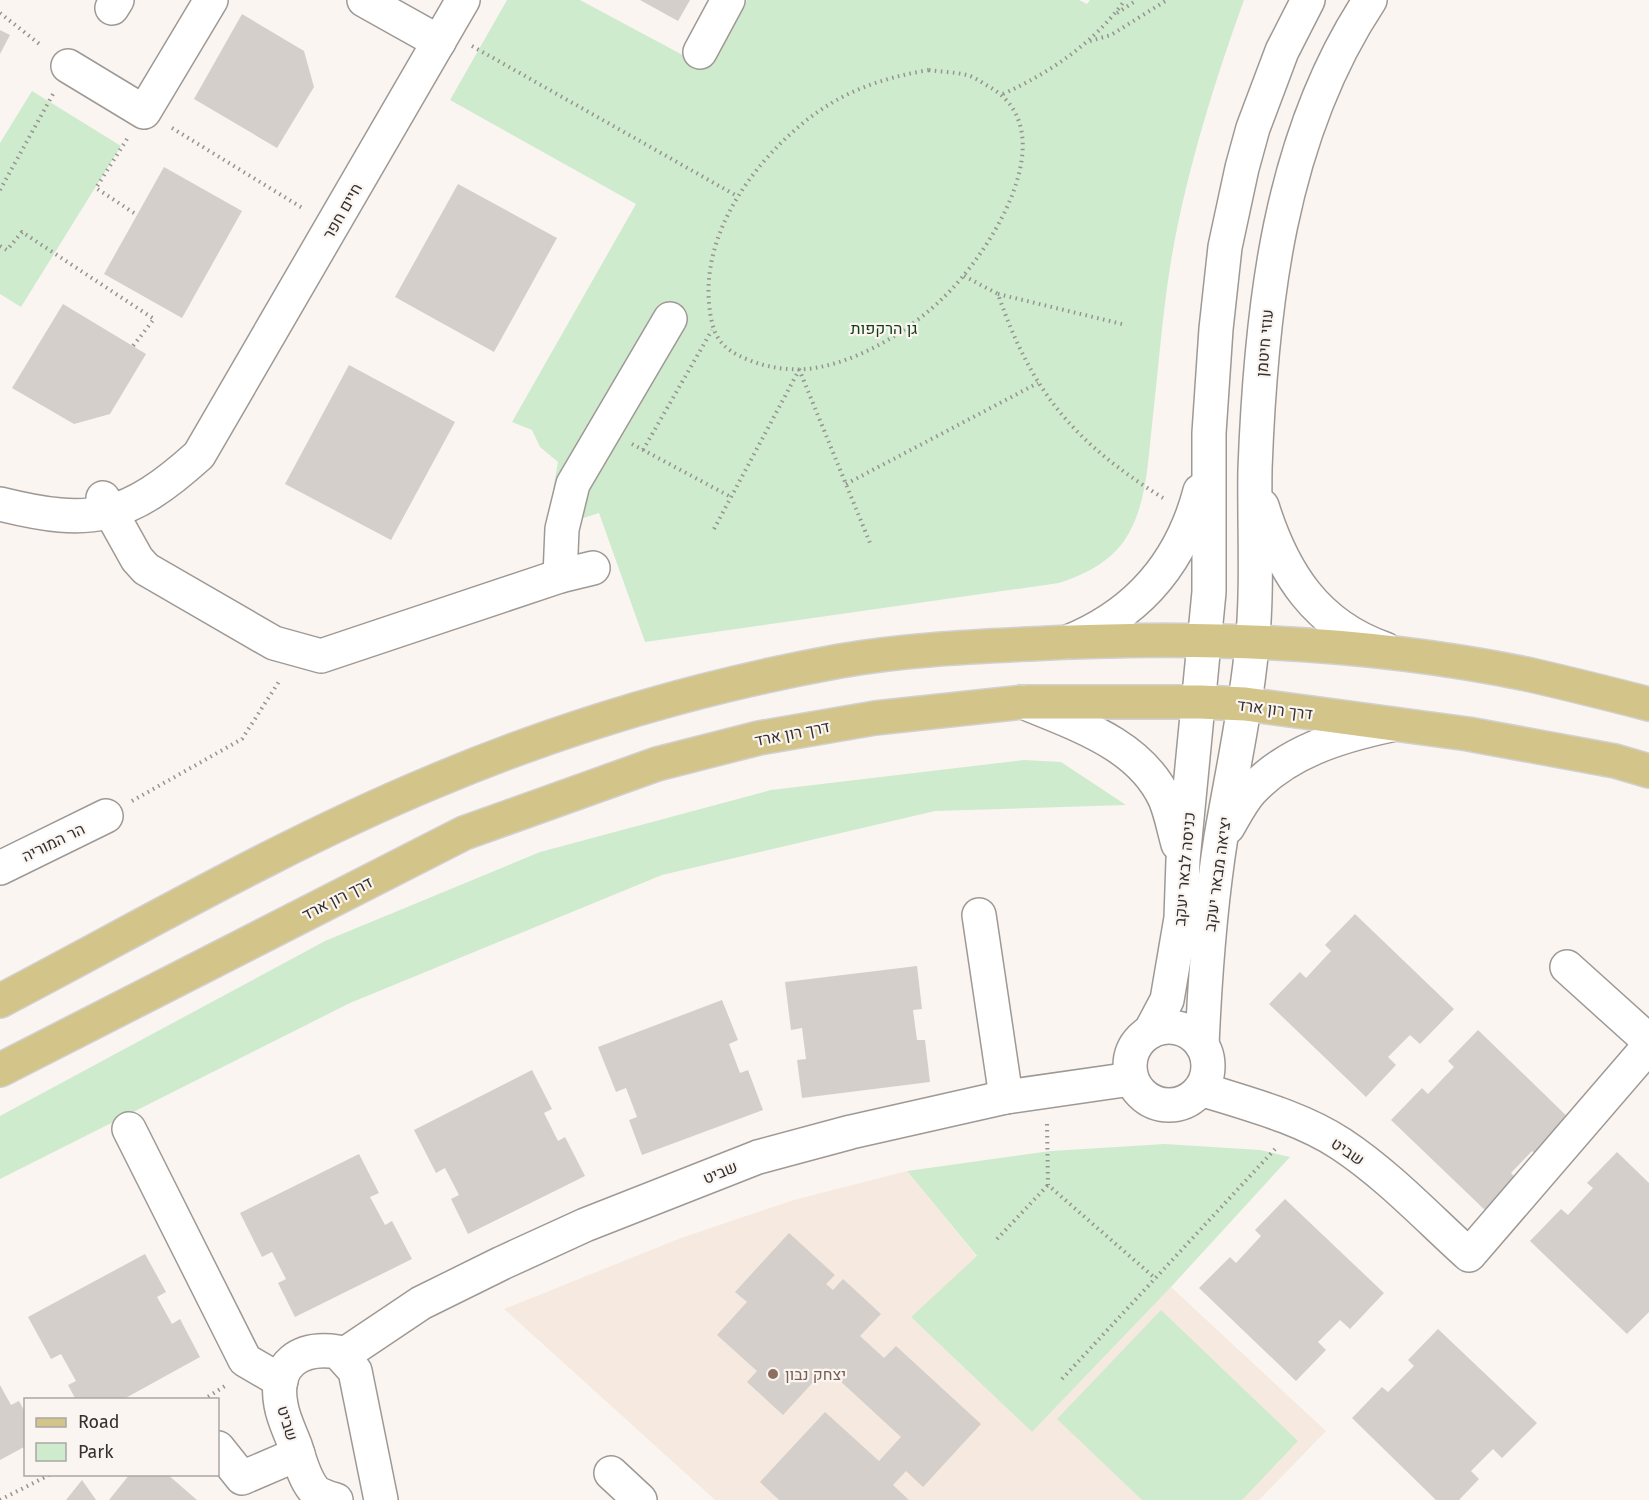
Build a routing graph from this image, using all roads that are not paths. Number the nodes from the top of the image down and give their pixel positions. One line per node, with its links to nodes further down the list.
1 (211, 0): 9 (street)
2 (364, 0): 7 (street)
3 (463, 0): 7 (street, חיים חפר)
4 (728, 0): 8 (street)
5 (1370, 0): 12 (street, עוזי חיטמן)
6 (1300, 9): 11 (street)
7 (442, 36): 14 (street, חיים חפר)
8 (700, 52)
9 (68, 66)
10 (670, 319): 16 (street)
11 (1209, 433): 17 (street); 18 (street)
12 (1256, 468): 19 (street, עוזי חיטמן); 20 (street)
13 (0, 503): 14 (street, חיים חפר)
14 (107, 506): 16 (street)
15 (593, 568): 16 (street)
16 (560, 576)
17 (1068, 642): 18 (main road); 33 (main road)
18 (1205, 642): 19 (main road); 22 (street)
19 (1253, 643): 20 (main road); 23 (street, עוזי חיטמן)
20 (1406, 656): 24 (main road)
21 (1023, 702): 22 (main road, דרך רון ארד); 29 (street); 38 (main road, דרך רון ארד)
22 (1200, 702): 23 (main road, דרך רון ארד); 29 (street, כניסה לבאר יעקב)
23 (1245, 704): 25 (main road, דרך רון ארד); 28 (street, יציאה מבאר יעקב)
24 (1649, 704)
25 (1392, 724): 26 (main road, דרך רון ארד); 28 (street)
26 (1649, 771)
27 (106, 816): 30 (street, הר המוריה)
28 (1221, 838): 36 (street, יציאה מבאר יעקב)
29 (1183, 860): 34 (street, כניסה לבאר יעקב)
30 (0, 868)
31 (979, 915): 41 (street)
32 (1567, 967): 35 (street)
33 (0, 1001)
34 (1150, 1032): 36 (street); 39 (street)
35 (1649, 1041)
36 (1202, 1045): 40 (street)
37 (1649, 1046): 40 (street, שביט)
38 (0, 1070)
39 (1131, 1079): 40 (street); 41 (street, שביט)
40 (1201, 1089)
41 (1006, 1096): 43 (street, שביט)
42 (129, 1129): 44 (street)
43 (342, 1356): 44 (street, שביט); 47 (street)
44 (281, 1381): 46 (street, שביט)
45 (219, 1449): 46 (street)
46 (298, 1454): 49 (street, שביט)
47 (374, 1463): 49 (street, שביט); 50 (street)
48 (611, 1473): 51 (street)
49 (327, 1498)
50 (381, 1500)
51 (640, 1500)

